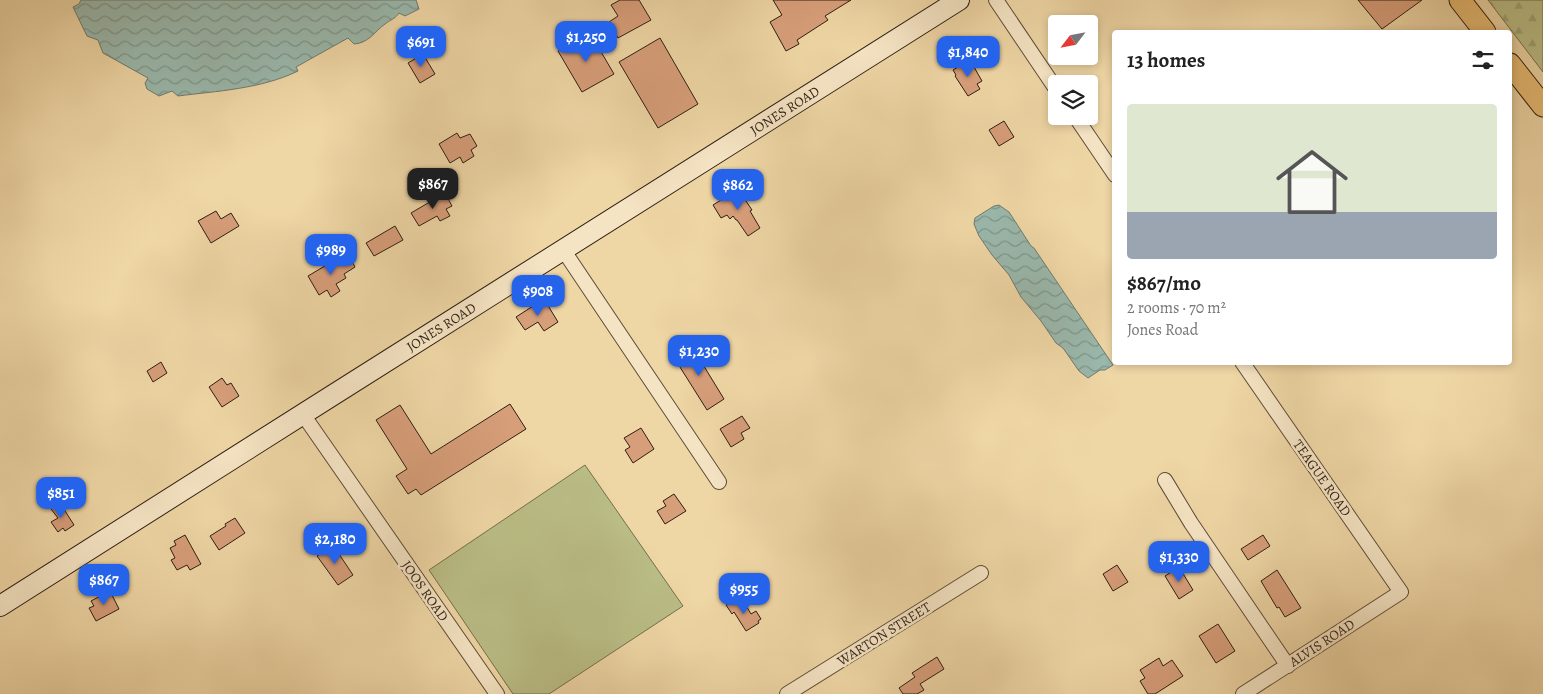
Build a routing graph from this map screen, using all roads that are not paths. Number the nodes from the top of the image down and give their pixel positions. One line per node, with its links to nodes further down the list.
1 (959, 0): 10 (street, JONES ROAD)
2 (996, 0): 6 (street)
3 (1460, 0): 4 (main road)
4 (1483, 30)
5 (1512, 67): 7 (main road)
6 (1048, 77)
7 (1543, 106)
8 (1081, 125): 9 (street)
9 (1112, 171)
10 (564, 251): 12 (street, JONES ROAD); 14 (street)
11 (1244, 365): 16 (street, TEAGUE ROAD)
12 (302, 413): 17 (street, JONES ROAD); 19 (street, JOOS ROAD)
13 (1165, 480): 18 (street)
14 (719, 482)
15 (981, 573): 20 (street, WARTON STREET)
16 (1401, 592): 18 (street, ALVIS ROAD)
17 (0, 606)
18 (1288, 666): 21 (street, ALVIS ROAD)
19 (497, 694)
20 (787, 694)
21 (1243, 694)

